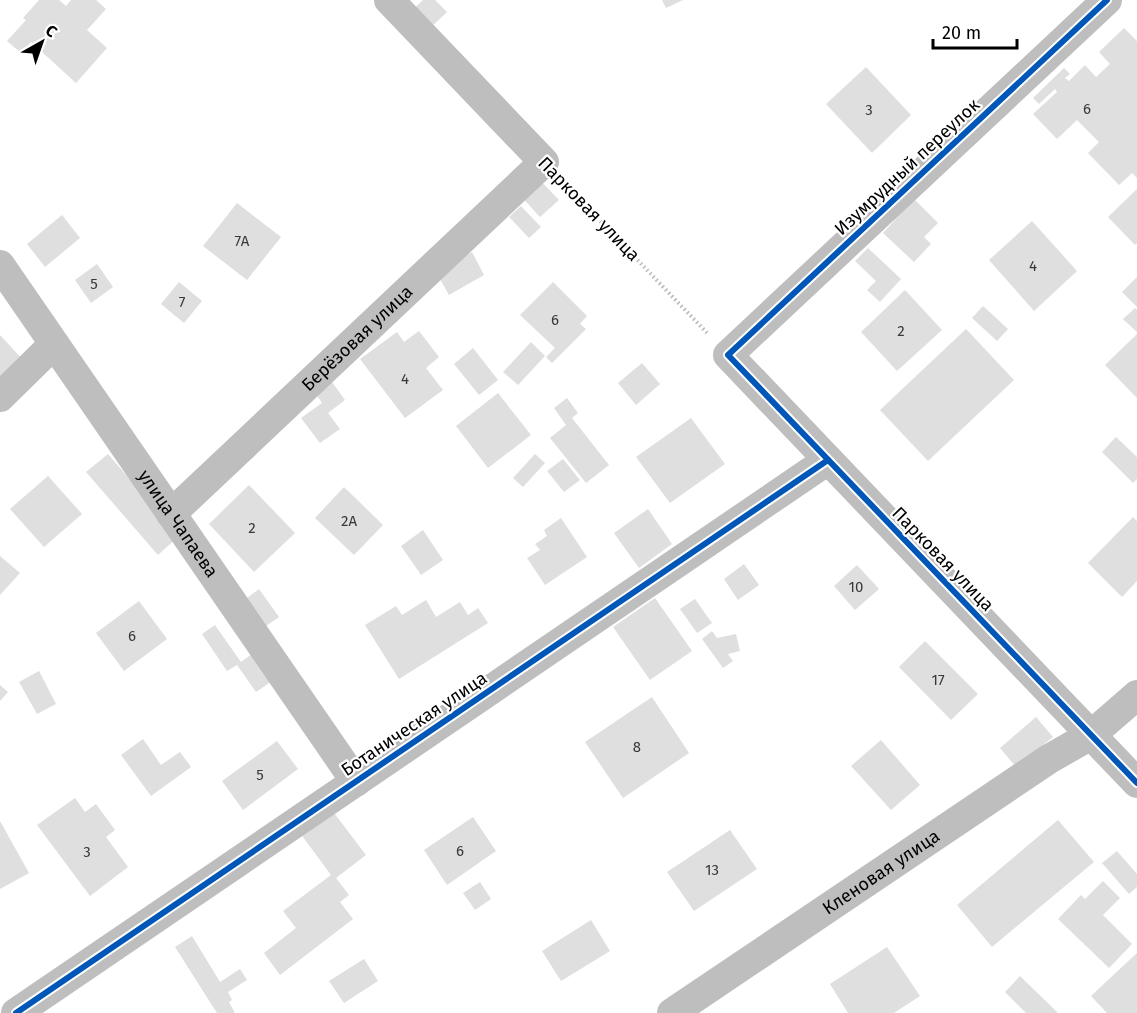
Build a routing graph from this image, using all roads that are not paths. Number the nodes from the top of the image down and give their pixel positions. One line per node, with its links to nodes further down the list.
1 (389, 0): 3 (street, Парковая улица)
2 (1107, 0): 6 (street, Изумрудный переулок)
3 (544, 162): 9 (street, Берёзовая улица)
4 (0, 265): 5 (street, улица Чапаева)
5 (54, 344): 7 (street); 9 (street, улица Чапаева)
6 (728, 355): 8 (street, Парковая улица)
7 (0, 397)
8 (828, 460): 11 (street, Парковая улица); 12 (street, Ботаническая улица)
9 (171, 514): 12 (street, улица Чапаева)
10 (1137, 695): 11 (street, Кленовая улица)
11 (1091, 735): 13 (street, Парковая улица); 15 (street, Кленовая улица)
12 (356, 782): 14 (street, Ботаническая улица)
13 (1137, 783)
14 (16, 1013)
15 (672, 1013)

